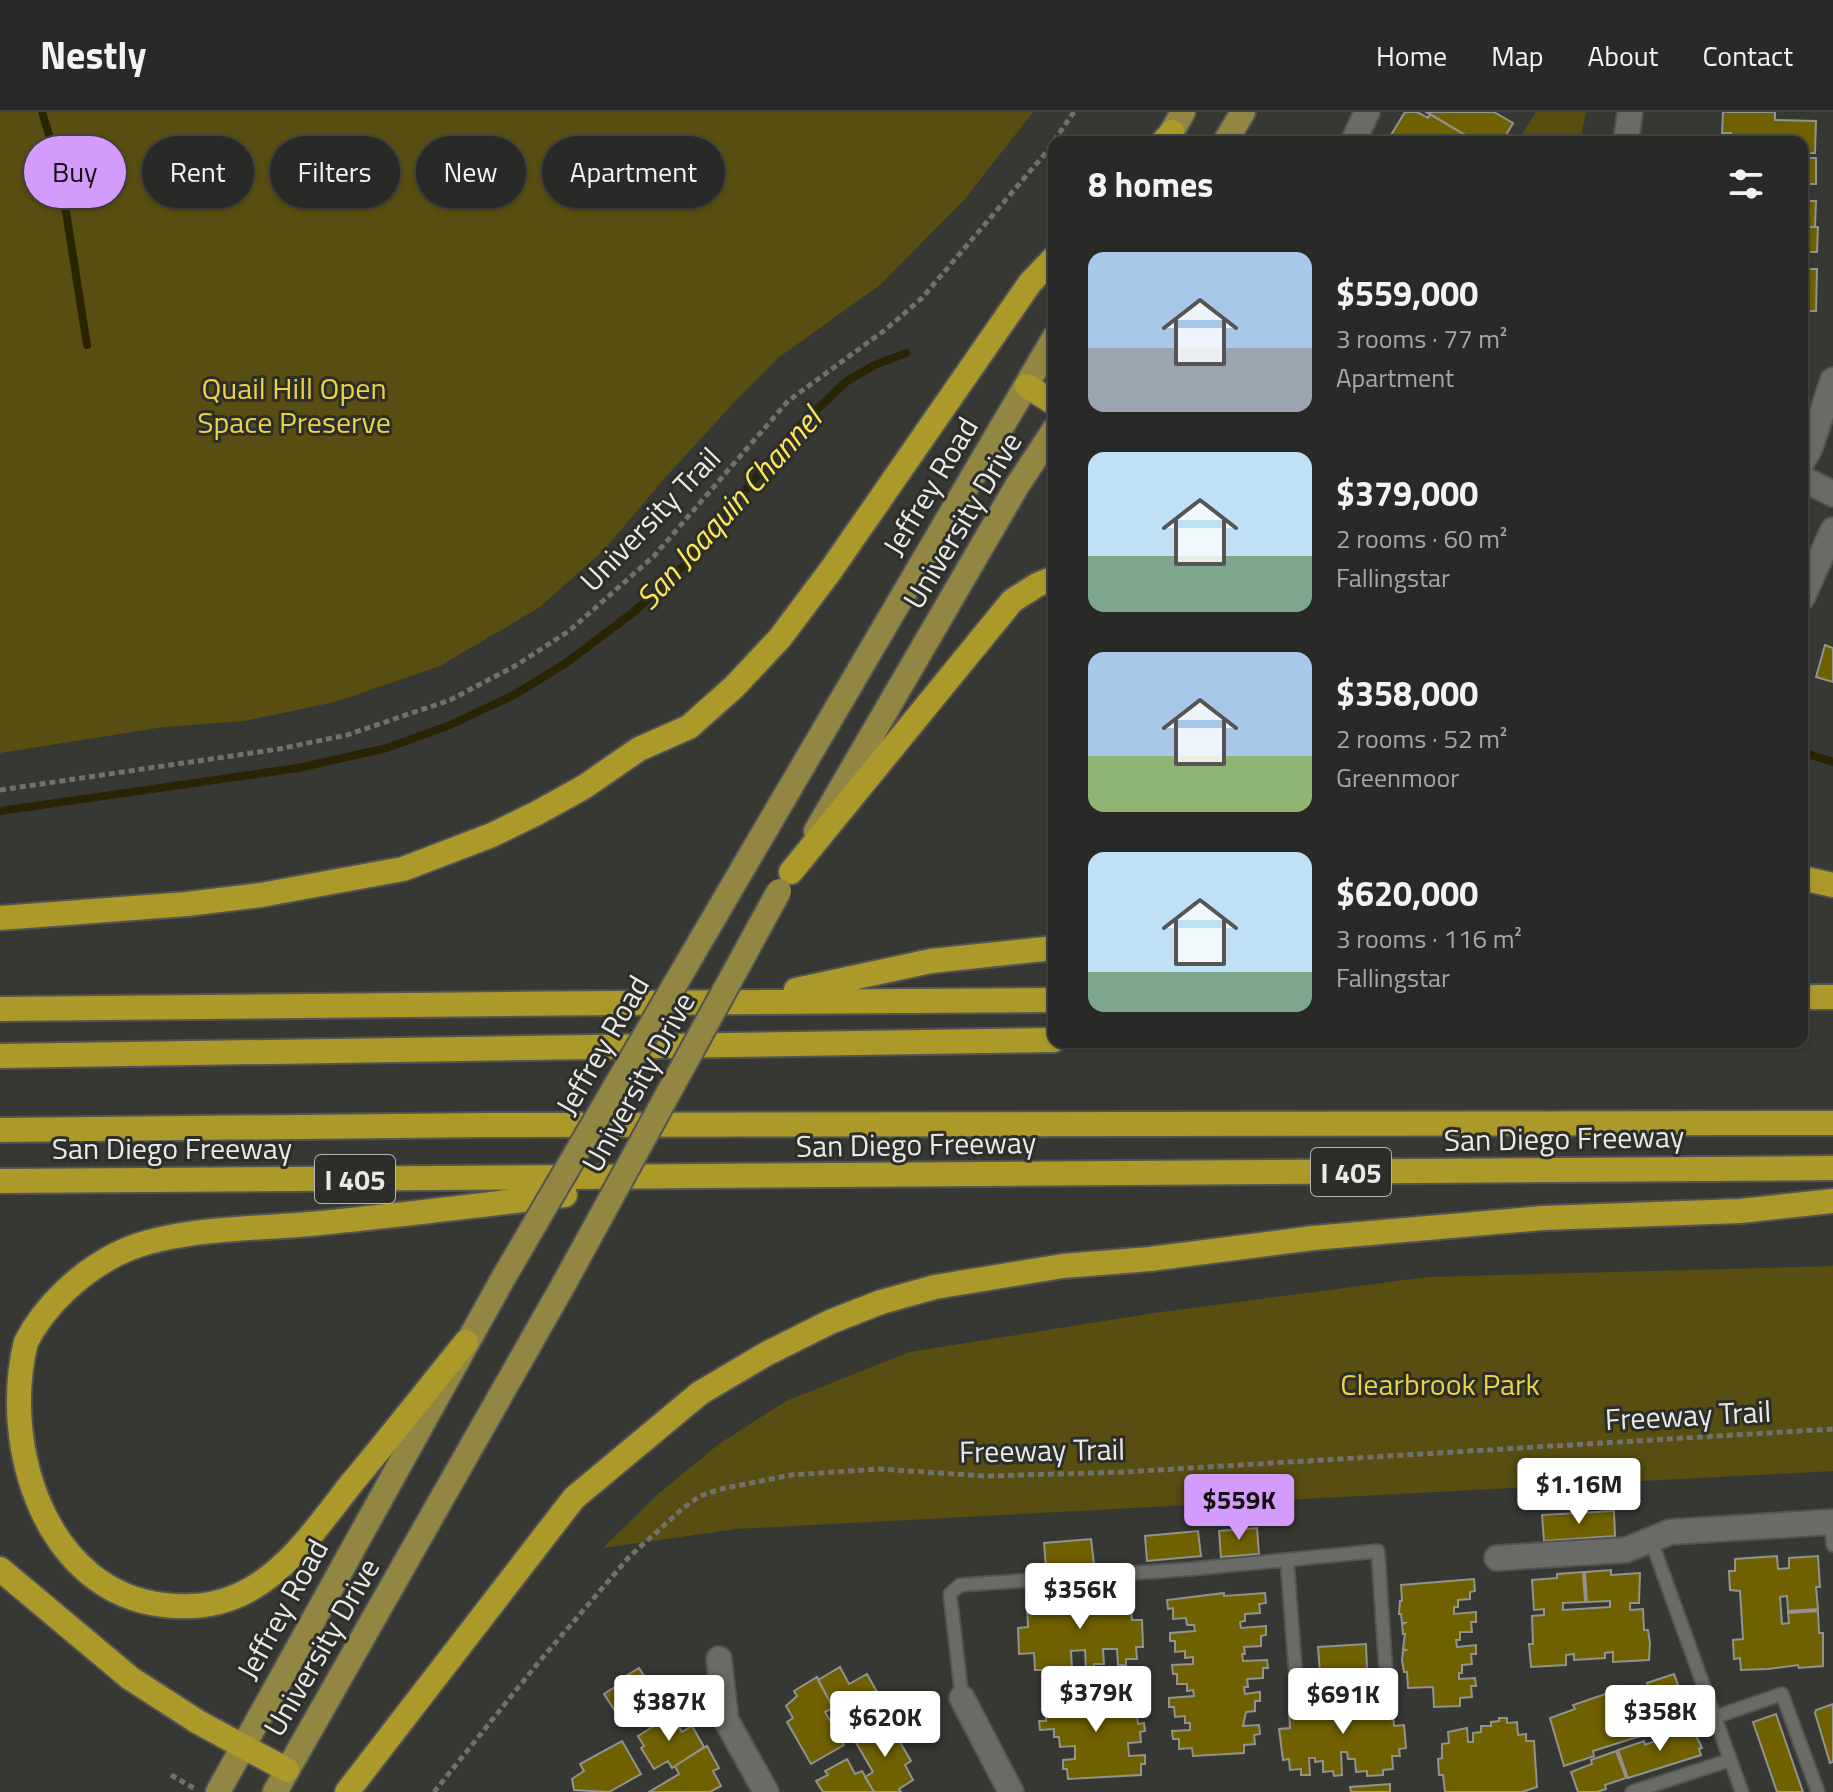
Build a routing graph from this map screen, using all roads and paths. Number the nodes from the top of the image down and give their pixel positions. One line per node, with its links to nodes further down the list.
1 (1074, 112): 5 (path, University Trail)
2 (1243, 112): 6 (main road)
3 (1367, 112): 7 (street)
4 (1630, 112): 8 (street)
5 (1057, 136)
6 (1229, 136)
7 (1356, 136)
8 (1627, 136)
9 (1048, 149): 22 (path, University Trail)
10 (1048, 264): 26 (highway)
11 (1048, 349): 13 (main road, Jeffrey Road)
12 (1833, 380): 16 (street)
13 (1027, 386): 14 (highway); 41 (main road, Jeffrey Road, bridge)
14 (1048, 399)
15 (1048, 439): 24 (main road, University Drive)
16 (1808, 452)
17 (1808, 481): 18 (street)
18 (1833, 494)
19 (1833, 530): 21 (street)
20 (1048, 580): 24 (highway)
21 (1808, 585)
22 (0, 790)
23 (1808, 879): 25 (highway)
24 (785, 882): 53 (main road, University Drive, bridge)
25 (1833, 885)
26 (0, 918)
27 (1048, 949): 30 (highway)
28 (1808, 997): 29 (highway)
29 (1833, 997)
30 (751, 1000): 31 (highway); 32 (highway)
31 (1048, 1000)
32 (0, 1009)
33 (1048, 1040): 34 (highway)
34 (0, 1056)
35 (1833, 1123): 36 (highway)
36 (0, 1130)
37 (1833, 1168): 38 (highway, San Diego Freeway / I 405)
38 (711, 1178): 39 (highway, San Diego Freeway / I 405); 41 (highway)
39 (0, 1181)
40 (1833, 1201): 58 (highway)
41 (466, 1342): 51 (main road, Jeffrey Road)
42 (1833, 1429): 59 (path, Freeway Trail)
43 (1832, 1530): 44 (street)
44 (1651, 1540): 45 (street); 50 (lane)
45 (1497, 1558)
46 (1287, 1560): 46 (lane); 49 (lane)
47 (0, 1569): 51 (highway)
48 (719, 1659): 60 (street)
49 (962, 1698): 61 (street)
50 (1715, 1717): 52 (lane); 64 (lane)
51 (243, 1747): 53 (highway); 56 (main road, Jeffrey Road)
52 (1730, 1760): 62 (lane); 63 (lane)
53 (287, 1770): 57 (main road)
54 (171, 1775): 55 (path)
55 (201, 1792)
56 (218, 1792)
57 (275, 1792)
58 (347, 1792)
59 (434, 1792)
60 (766, 1792)
61 (1011, 1792)
62 (1632, 1792)
63 (1742, 1792)
64 (1818, 1792)

